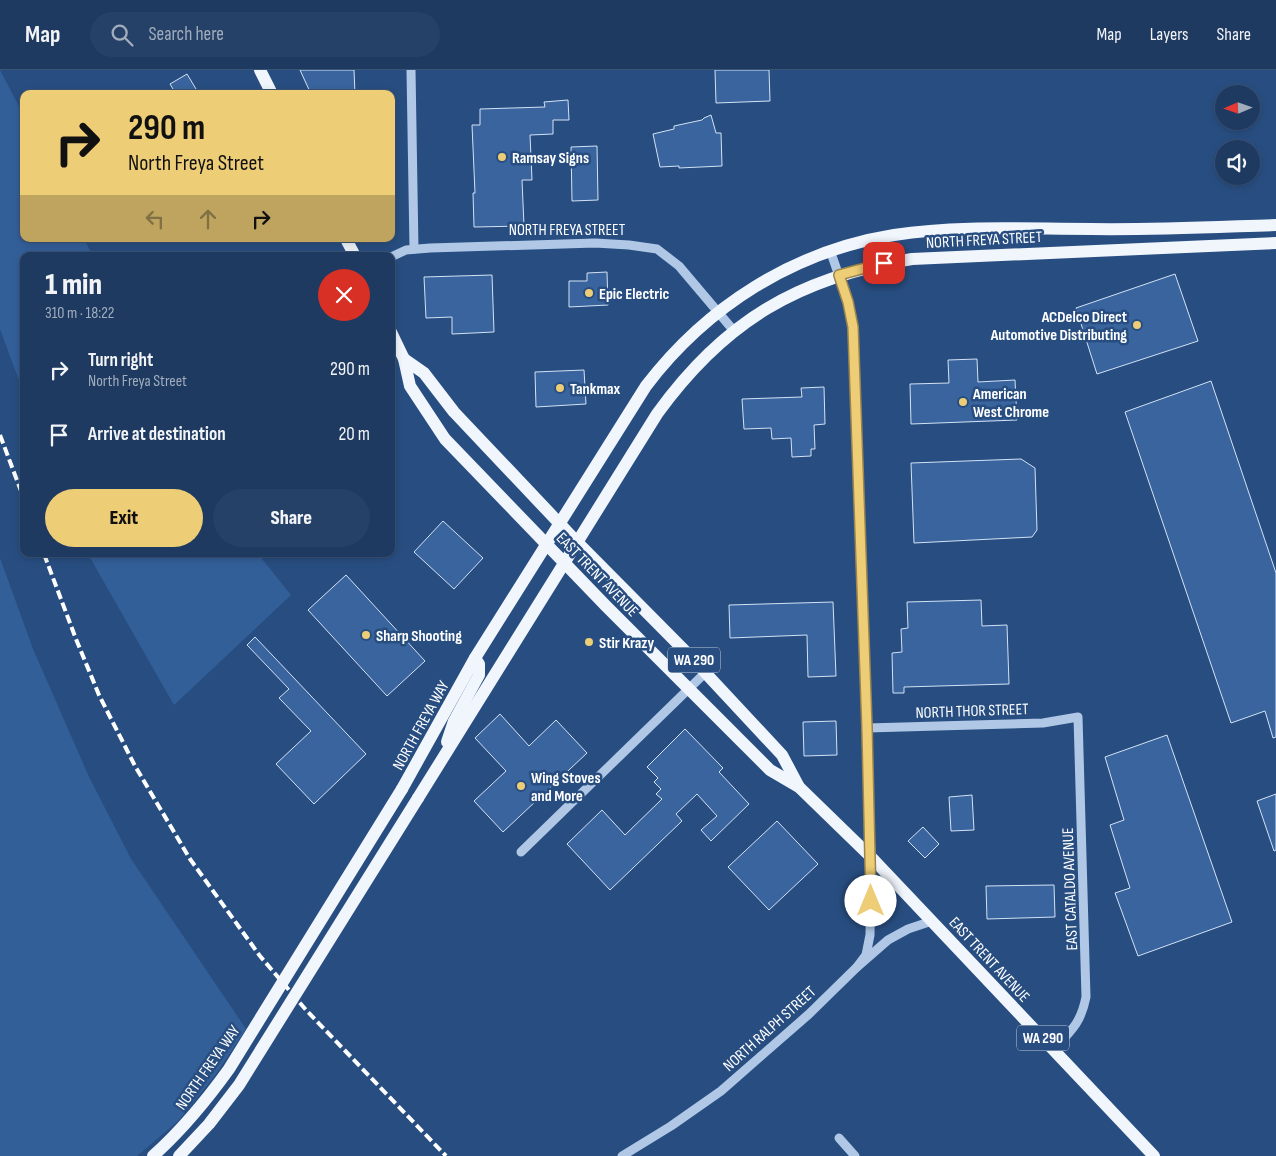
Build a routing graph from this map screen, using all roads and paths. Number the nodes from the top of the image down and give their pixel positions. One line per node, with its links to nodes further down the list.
1 (260, 70): 3 (main road)
2 (410, 70): 6 (street)
3 (270, 90)
4 (1276, 225): 7 (main road, NORTH FREYA STREET)
5 (1276, 243): 9 (main road, NORTH FREYA STREET)
6 (414, 249): 8 (street, NORTH FREYA STREET); 10 (street, NORTH FREYA STREET)
7 (830, 250): 9 (street); 10 (main road, NORTH FREYA STREET)
8 (395, 255)
9 (839, 275): 11 (main road, NORTH FREYA STREET); 22 (street)
10 (718, 312): 11 (street, NORTH FREYA STREET); 14 (main road, NORTH FREYA WAY)
11 (734, 331): 15 (main road, NORTH FREYA WAY)
12 (395, 340): 13 (main road, EAST TRENT AVENUE / WA 290)
13 (404, 359): 14 (main road, EAST TRENT AVENUE / WA 290); 16 (main road, EAST TRENT AVENUE / WA 290)
14 (560, 523): 15 (main road, EAST TRENT AVENUE / WA 290); 16 (main road, NORTH FREYA WAY)
15 (577, 542): 17 (main road, NORTH FREYA WAY); 19 (main road, EAST TRENT AVENUE / WA 290)
16 (546, 544): 17 (main road, EAST TRENT AVENUE / WA 290); 18 (main road, NORTH FREYA WAY)
17 (564, 563): 20 (main road, EAST TRENT AVENUE / WA 290); 23 (main road, NORTH FREYA WAY)
18 (475, 658): 23 (main road); 31 (main road, NORTH FREYA WAY, bridge)
19 (705, 673): 20 (street); 24 (main road, EAST TRENT AVENUE / WA 290)
20 (689, 690): 24 (main road, EAST TRENT AVENUE / WA 290); 25 (street)
21 (1078, 717): 22 (street, NORTH THOR STREET); 29 (street, EAST CATALDO AVENUE)
22 (867, 728): 26 (street)
23 (442, 759): 32 (main road, NORTH FREYA WAY, bridge)
24 (799, 787): 26 (main road, EAST TRENT AVENUE / WA 290)
25 (521, 852)
26 (871, 857): 27 (main road, EAST TRENT AVENUE / WA 290); 28 (street)
27 (932, 921): 28 (street, NORTH RALPH STREET); 29 (main road, EAST TRENT AVENUE / WA 290)
28 (857, 967): 33 (street, NORTH RALPH STREET)
29 (1054, 1049): 35 (main road, EAST TRENT AVENUE / WA 290)
30 (839, 1138): 34 (street)
31 (153, 1156)
32 (178, 1156)
33 (622, 1156)
34 (855, 1156)
35 (1154, 1156)

